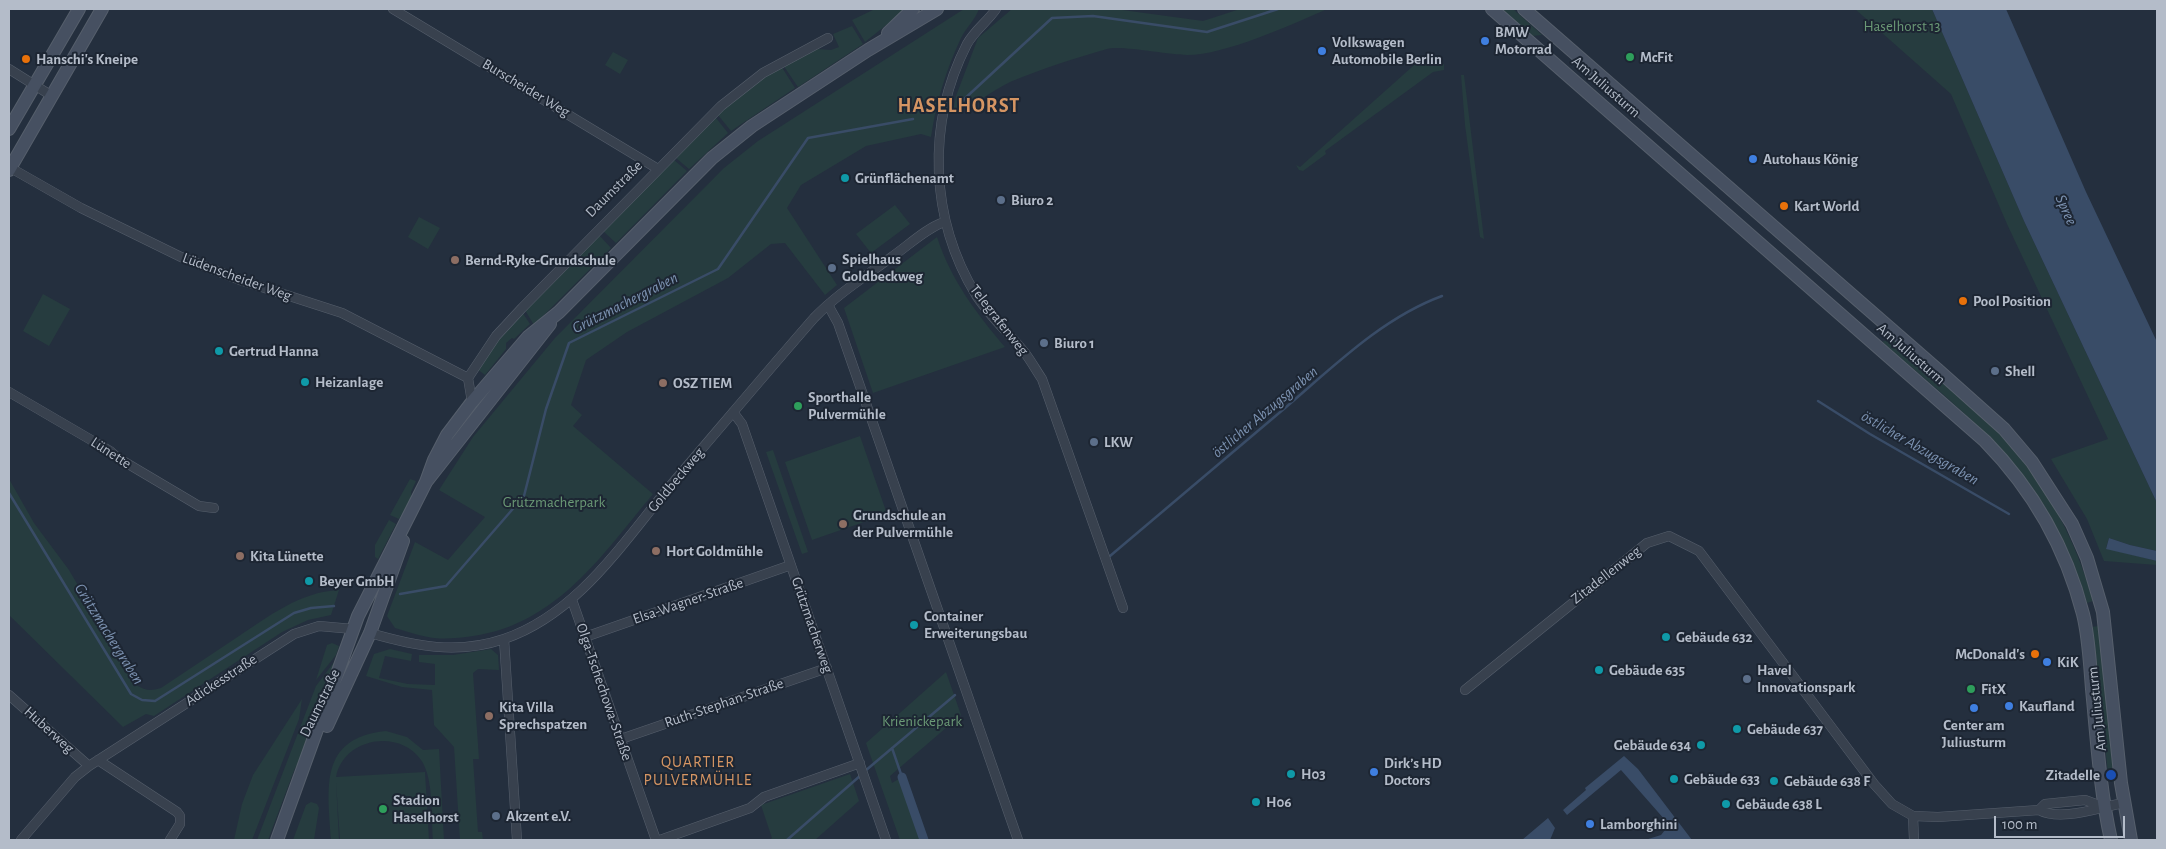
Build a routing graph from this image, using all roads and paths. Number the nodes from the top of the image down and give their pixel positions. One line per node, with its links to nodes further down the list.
1 (79, 9): 14 (main road)
2 (102, 9): 15 (main road)
3 (393, 9): 18 (street, Burscheider Weg)
4 (913, 9): 12 (main road, Daumstraße)
5 (937, 9): 12 (main road, Daumstraße)
6 (987, 9): 10 (street, Telegrafenweg)
7 (996, 9): 10 (street, Telegrafenweg)
8 (1492, 9): 45 (main road, Am Juliusturm)
9 (1524, 9): 44 (main road, Am Juliusturm)
10 (978, 28): 19 (street, Telegrafenweg)
11 (828, 38): 18 (street, Daumstraße)
12 (873, 47): 21 (main road, Daumstraße)
13 (9, 69): 14 (street)
14 (34, 85): 15 (street); 16 (main road)
15 (52, 96): 17 (main road)
16 (9, 129)
17 (9, 168): 22 (street, Lüdenscheider Weg)
18 (658, 169): 22 (street, Daumstraße)
19 (944, 222): 20 (street, Goldbeckweg); 31 (street, Telegrafenweg)
20 (828, 305): 25 (street, Goldbeckweg); 54 (street)
21 (559, 312): 24 (main road, Daumstraße); 26 (main road, Daumstraße)
22 (468, 378): 24 (street)
23 (9, 392): 28 (street, Lünette)
24 (472, 402): 26 (main road, Daumstraße)
25 (733, 412): 29 (street, Grützmacherweg); 30 (street, Goldbeckweg)
26 (426, 482): 27 (main road, Daumstraße)
27 (414, 505): 32 (main road, Daumstraße); 33 (main road, Daumstraße)
28 (214, 508)
29 (791, 566): 34 (street, Elsa-Wagner-Straße); 36 (street, Grützmacherweg)
30 (572, 600): 34 (street, Olga-Tschechowa-Straße); 35 (street, Goldbeckweg)
31 (1123, 608)
32 (353, 629): 33 (main road); 40 (street, Adickesstraße); 43 (main road, Daumstraße)
33 (370, 633): 35 (street, Goldbeckweg); 43 (main road, Daumstraße)
34 (585, 637): 39 (street, Olga-Tschechowa-Straße)
35 (504, 639): 50 (street)
36 (827, 668): 39 (street, Ruth-Stephan-Straße); 42 (street, Grützmacherweg)
37 (1465, 690): 46 (street, Zitadellenweg)
38 (9, 695): 41 (street, Huberweg)
39 (621, 739): 51 (street, Olga-Tschechowa-Straße)
40 (98, 760): 41 (street, Adickesstraße); 48 (street)
41 (89, 766): 47 (street, Adickesstraße)
42 (861, 767): 52 (street); 53 (street, Grützmacherweg)
43 (298, 786): 49 (main road, Daumstraße)
44 (2124, 803): 45 (street, Zitadellenweg); 57 (main road, Am Juliusturm)
45 (2104, 807): 46 (street, Zitadellenweg); 56 (main road, Am Juliusturm)
46 (1913, 816): 55 (street)
47 (21, 840)
48 (170, 840)
49 (277, 840)
50 (517, 840)
51 (656, 840)
52 (660, 840)
53 (886, 840)
54 (1018, 840)
55 (1914, 840)
56 (2111, 840)
57 (2131, 840)

